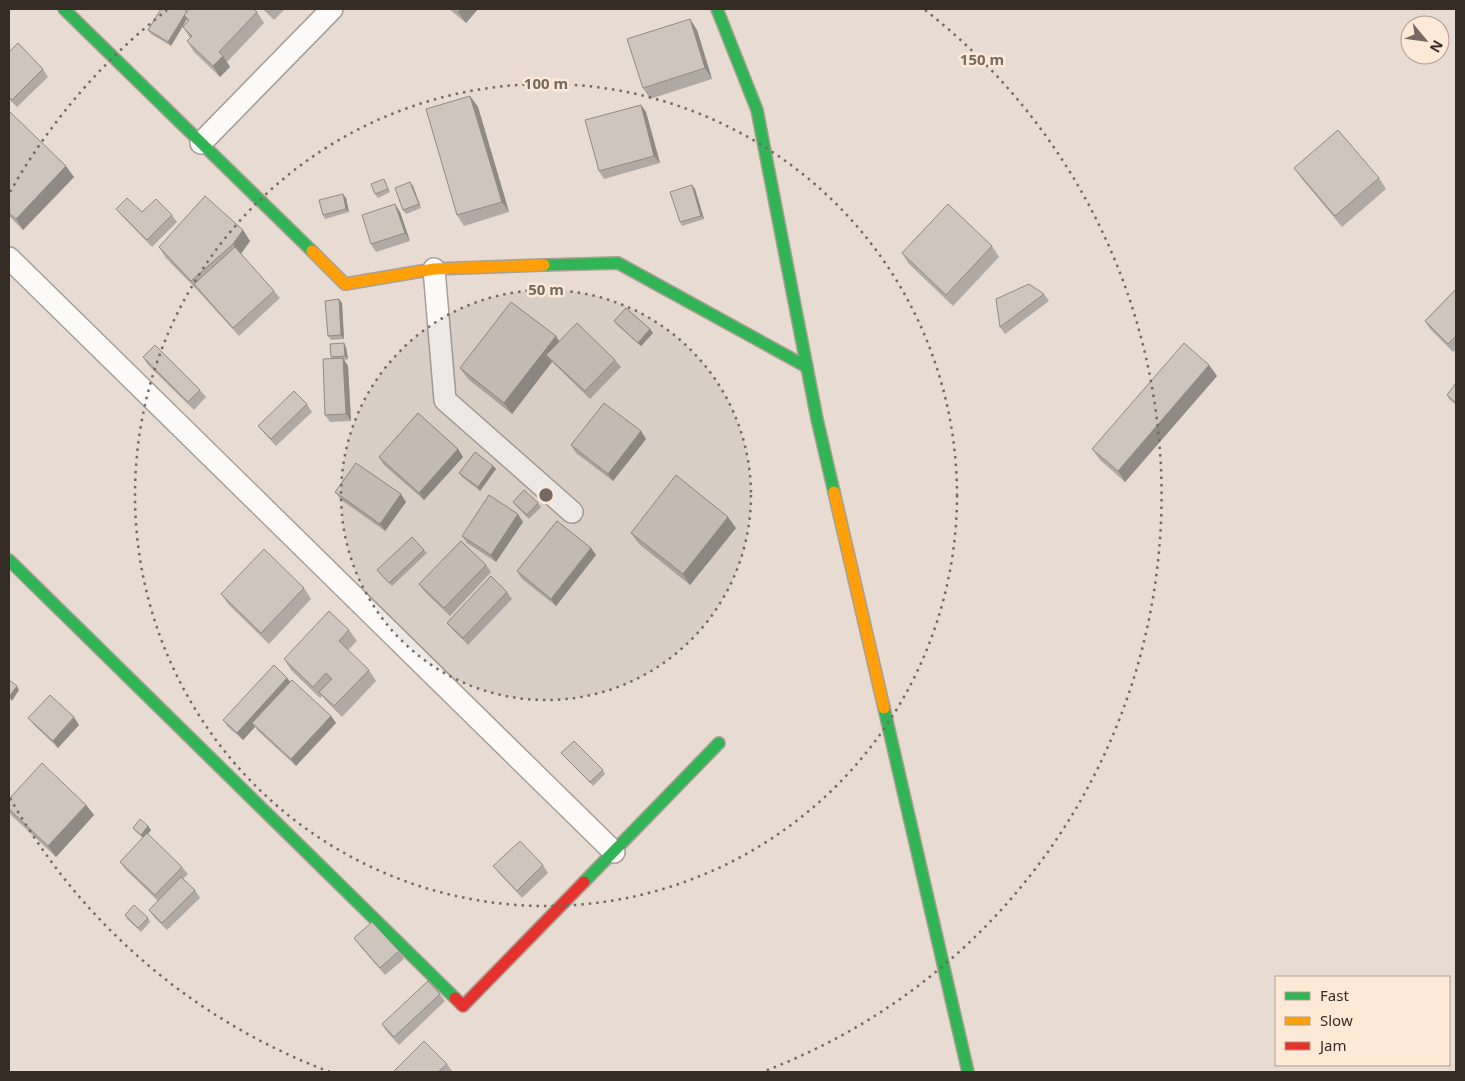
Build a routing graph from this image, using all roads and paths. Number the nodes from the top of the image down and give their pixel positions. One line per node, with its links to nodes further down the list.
1 (64, 9): 4 (street)
2 (332, 9): 4 (street)
3 (717, 9): 7 (street)
4 (202, 143): 6 (street)
5 (9, 258): 11 (street)
6 (434, 269): 7 (street); 8 (street)
7 (807, 367): 12 (street)
8 (572, 512)
9 (9, 560): 11 (street)
10 (719, 743): 11 (street)
11 (614, 852)
12 (968, 1072)

